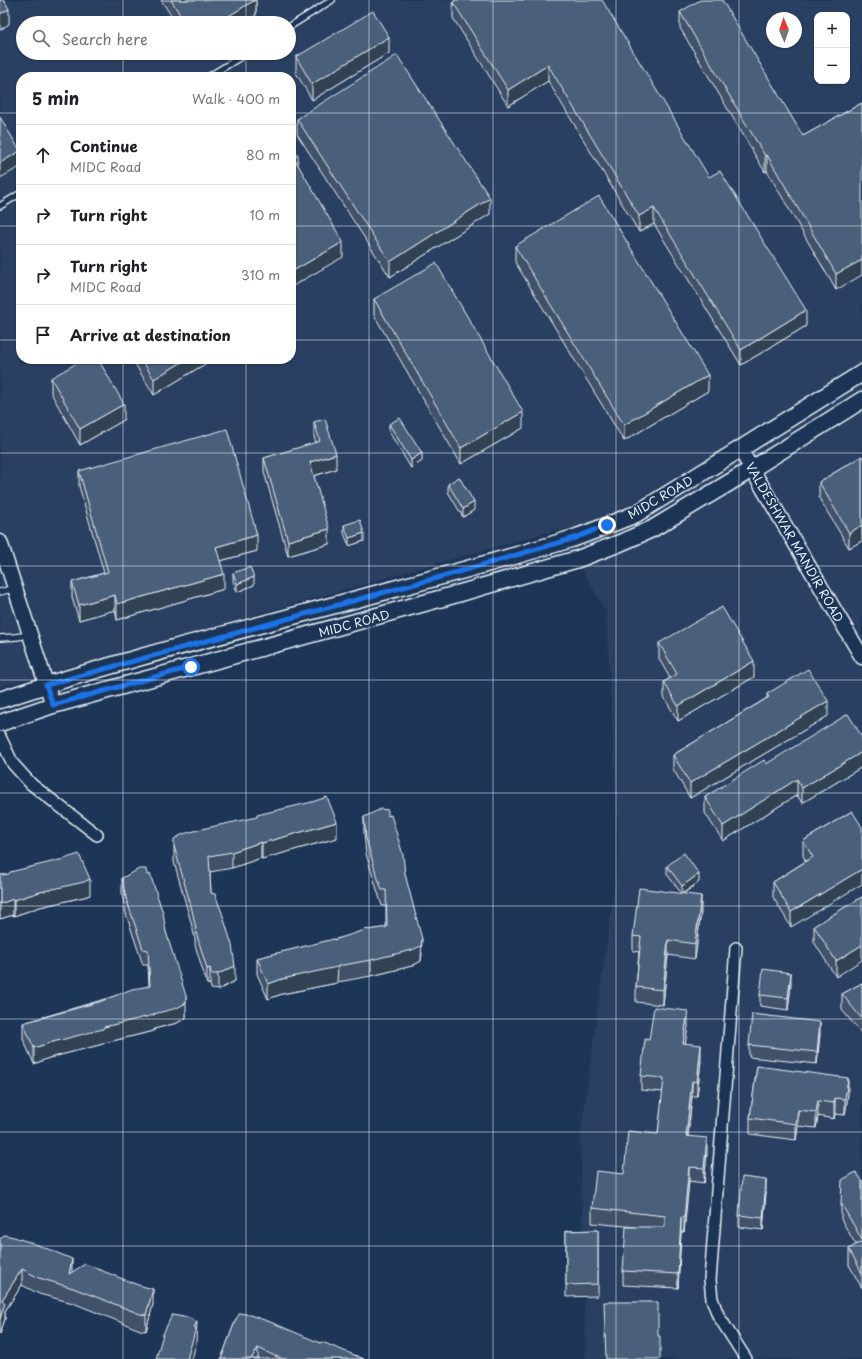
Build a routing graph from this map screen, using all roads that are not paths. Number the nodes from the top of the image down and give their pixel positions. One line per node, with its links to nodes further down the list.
1 (332, 0): 2 (lane)
2 (296, 23)
3 (236, 60): 4 (lane)
4 (216, 72)
5 (16, 196): 6 (lane)
6 (0, 206)
7 (862, 373): 9 (main road, MIDC ROAD)
8 (862, 400): 10 (main road, MIDC ROAD)
9 (740, 448): 10 (street, VALDESHWAR MANDIR ROAD); 17 (main road, MIDC ROAD)
10 (752, 468): 16 (street, VALDESHWAR MANDIR ROAD); 19 (main road, MIDC ROAD)
11 (1, 548): 12 (street)
12 (15, 588): 13 (lane); 14 (street)
13 (0, 592)
14 (30, 634): 15 (lane); 17 (street)
15 (0, 638)
16 (862, 657)
17 (46, 685): 18 (main road, MIDC ROAD); 19 (street)
18 (0, 700)
19 (53, 705): 20 (main road, MIDC ROAD)
20 (0, 723)
21 (0, 737): 22 (street)
22 (97, 835)
23 (736, 948): 24 (street)
24 (746, 1359)

